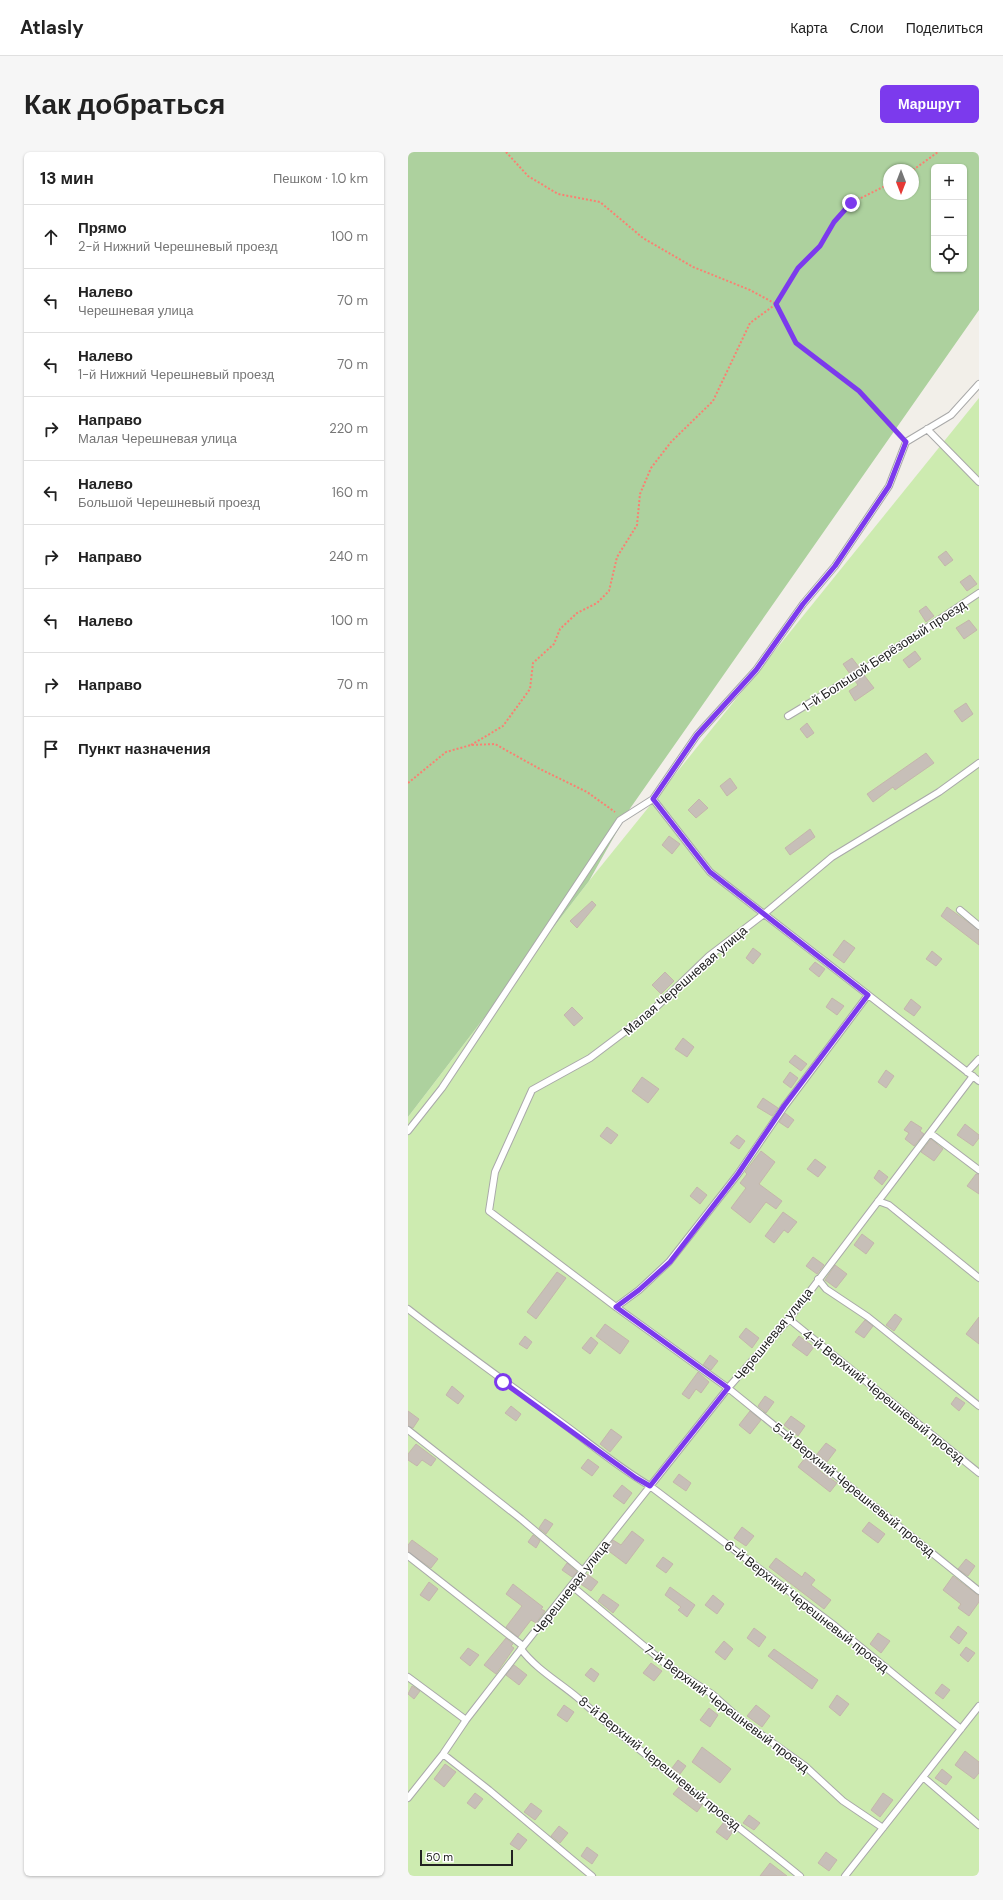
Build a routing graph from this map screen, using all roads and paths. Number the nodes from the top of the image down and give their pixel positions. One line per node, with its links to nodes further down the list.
1 (506, 152): 5 (path)
2 (938, 152): 3 (path)
3 (919, 166)
4 (883, 187): 5 (path)
5 (776, 304): 8 (path); 12 (path)
6 (979, 384): 7 (lane)
7 (927, 429): 8 (lane); 9 (lane)
8 (906, 442): 15 (lane)
9 (979, 482)
10 (979, 592): 11 (lane, 1-й Большой Берёзовый проезд)
11 (788, 716)
12 (471, 745): 14 (path); 16 (path)
13 (979, 762): 18 (lane, Малая Черешневая улица)
14 (408, 783)
15 (653, 799): 16 (lane); 18 (lane)
16 (620, 820): 25 (lane)
17 (960, 910): 19 (lane)
18 (764, 914): 20 (lane); 29 (lane, Малая Черешневая улица)
19 (979, 926)
20 (868, 995): 22 (lane); 32 (lane)
21 (979, 1059): 22 (lane)
22 (967, 1072): 23 (lane)
23 (973, 1076): 24 (lane); 26 (lane, Черешневая улица)
24 (979, 1081)
25 (408, 1131)
26 (930, 1133): 27 (lane); 28 (lane, Черешневая улица)
27 (979, 1170)
28 (878, 1201): 30 (lane); 31 (lane, Черешневая улица)
29 (489, 1211): 32 (lane, 5-й Верхний Черешневый проезд)
30 (979, 1278)
31 (818, 1279): 34 (lane, Черешневая улица); 36 (lane)
32 (616, 1307): 35 (lane, 5-й Верхний Черешневый проезд)
33 (408, 1308): 39 (lane, 6-й Верхний Черешневый проезд)
34 (789, 1319): 35 (lane, Черешневая улица); 38 (lane, 4-й Верхний Черешневый проезд)
35 (728, 1388): 39 (lane, Черешневая улица); 43 (lane, 5-й Верхний Черешневый проезд)
36 (979, 1406)
37 (408, 1430): 41 (lane)
38 (979, 1473)
39 (650, 1486): 41 (lane, Черешневая улица); 48 (lane, 6-й Верхний Черешневый проезд)
40 (408, 1556): 44 (lane, 8-й Верхний Черешневый проезд)
41 (583, 1571): 42 (lane, Черешневая улица)
42 (572, 1586): 44 (lane, Черешневая улица); 53 (lane, 7-й Верхний Черешневый проезд)
43 (979, 1591)
44 (522, 1648): 47 (lane, Черешневая улица); 55 (lane, 8-й Верхний Черешневый проезд)
45 (408, 1677): 47 (lane)
46 (979, 1706): 48 (lane)
47 (466, 1720): 49 (lane, Черешневая улица)
48 (961, 1729): 50 (lane)
49 (443, 1754): 51 (lane, Черешневая улица); 54 (lane)
50 (923, 1777): 52 (lane); 53 (lane)
51 (408, 1798)
52 (979, 1825)
53 (883, 1828): 56 (lane)
54 (592, 1876)
55 (800, 1876)
56 (845, 1876)

